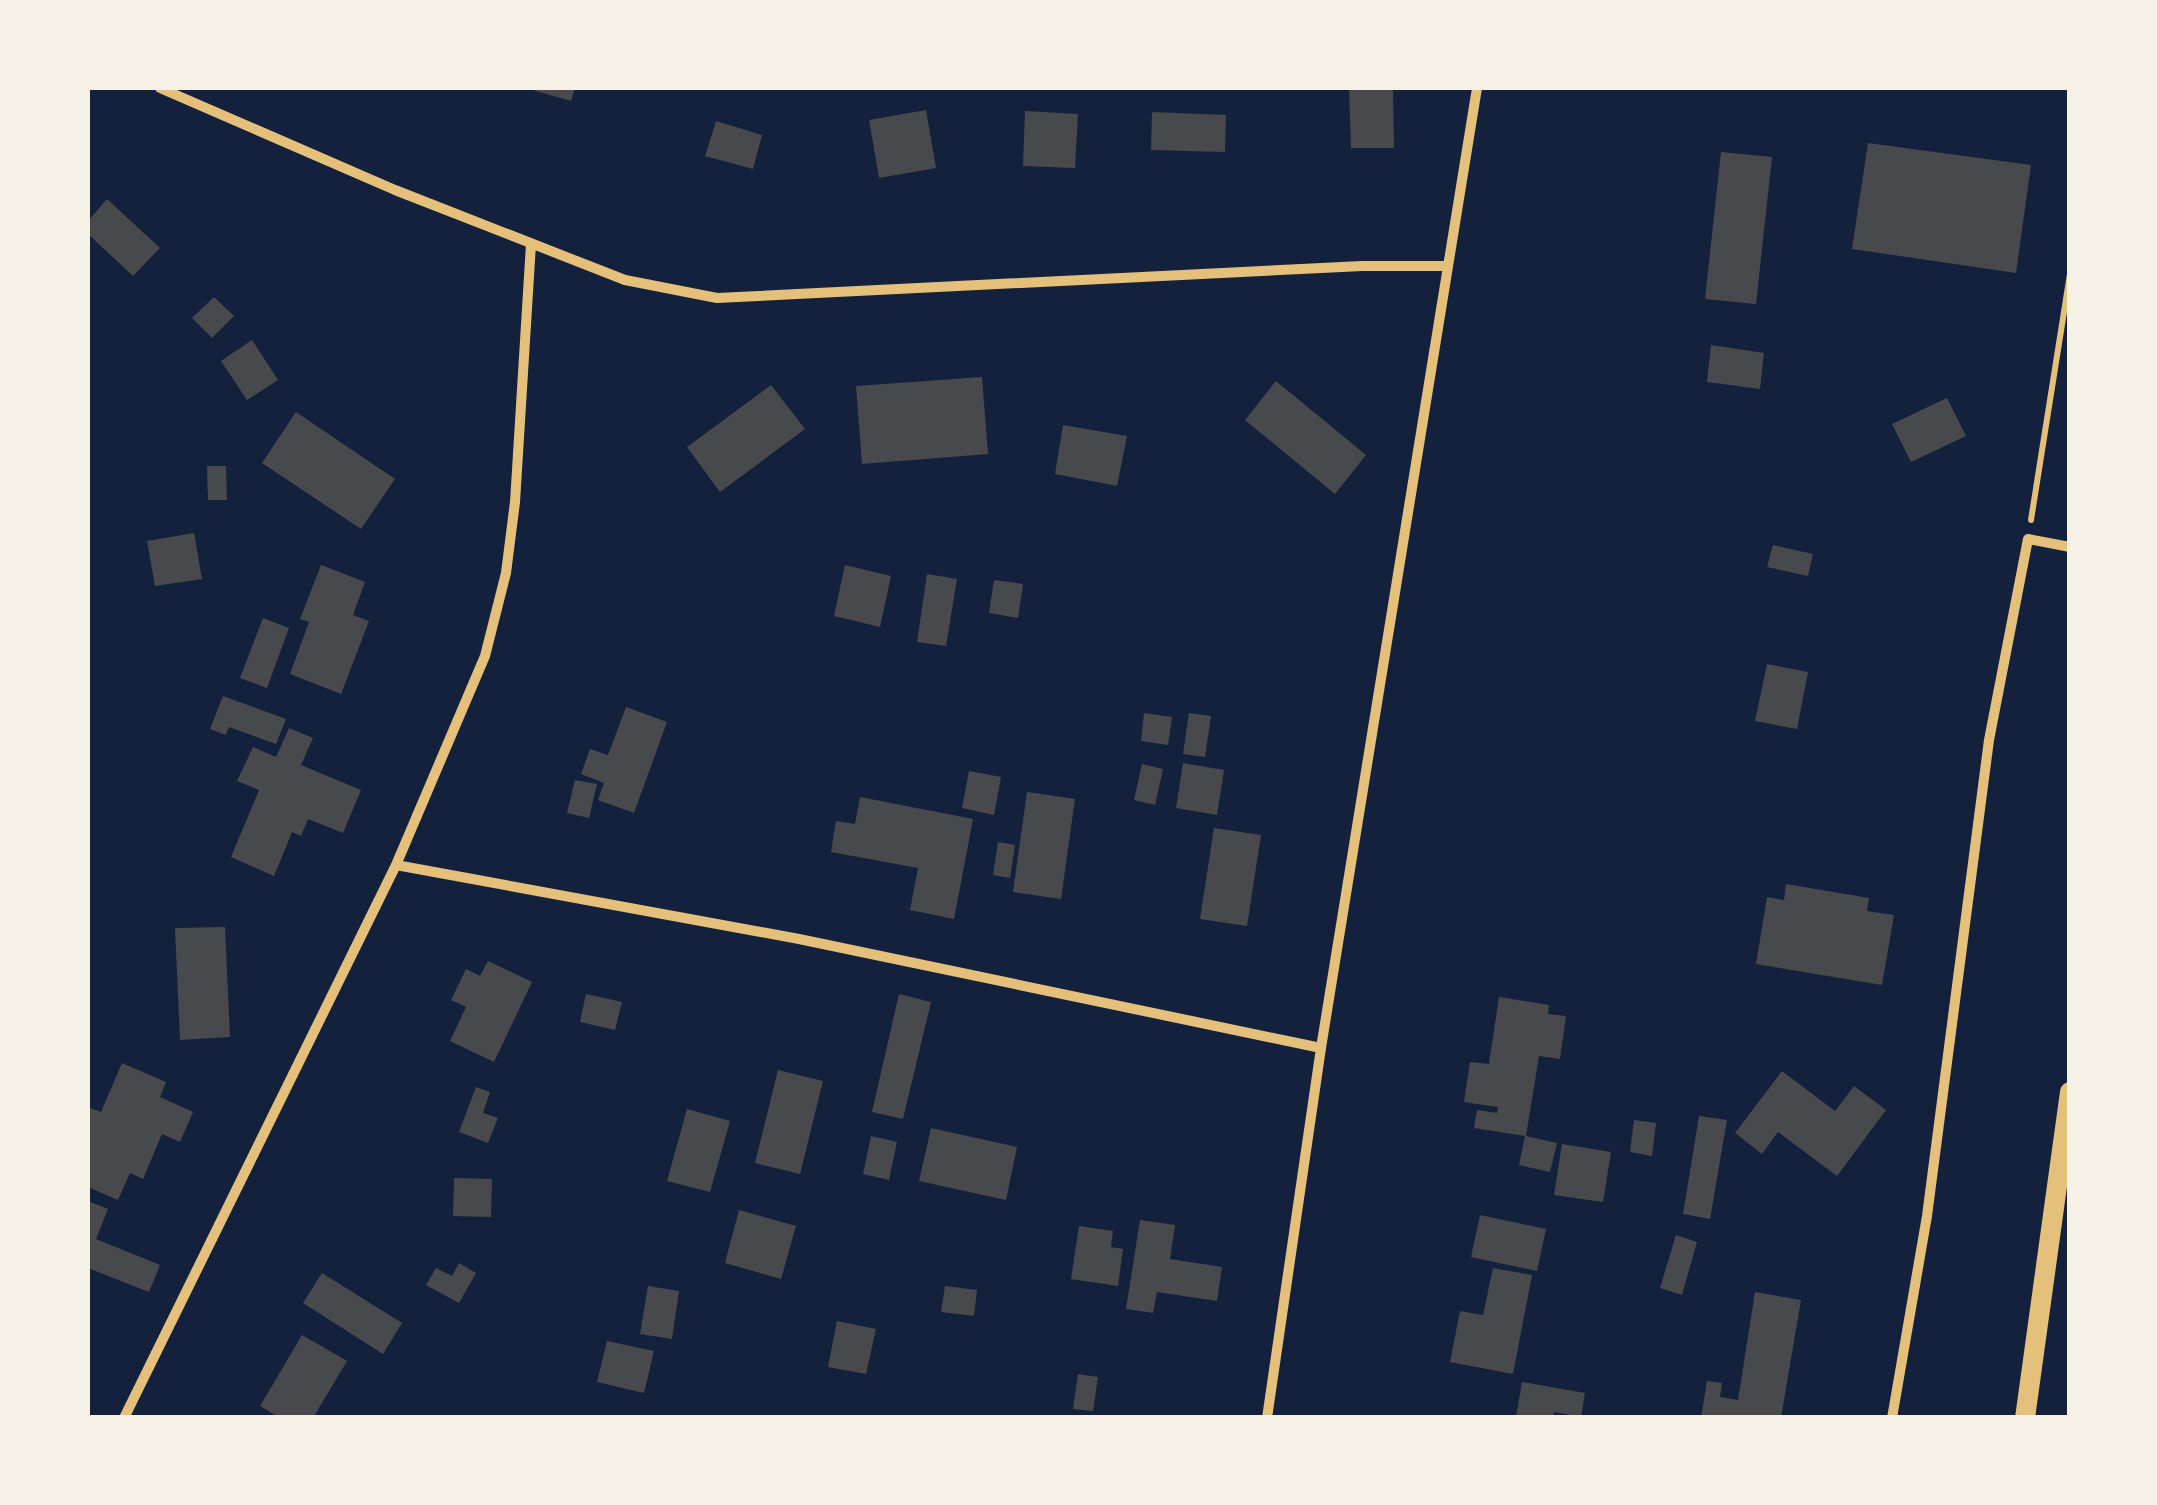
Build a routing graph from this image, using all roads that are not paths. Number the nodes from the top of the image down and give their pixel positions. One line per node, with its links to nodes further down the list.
1 (160, 88): 3 (street)
2 (1476, 88): 4 (street)
3 (532, 244): 4 (street); 6 (street)
4 (1447, 266): 7 (street)
5 (2070, 546): 11 (street)
6 (396, 866): 7 (street); 9 (street)
7 (1321, 1048): 10 (street)
8 (2070, 1092): 12 (main road)
9 (124, 1418)
10 (1267, 1418)
11 (1892, 1418)
12 (2025, 1418)

